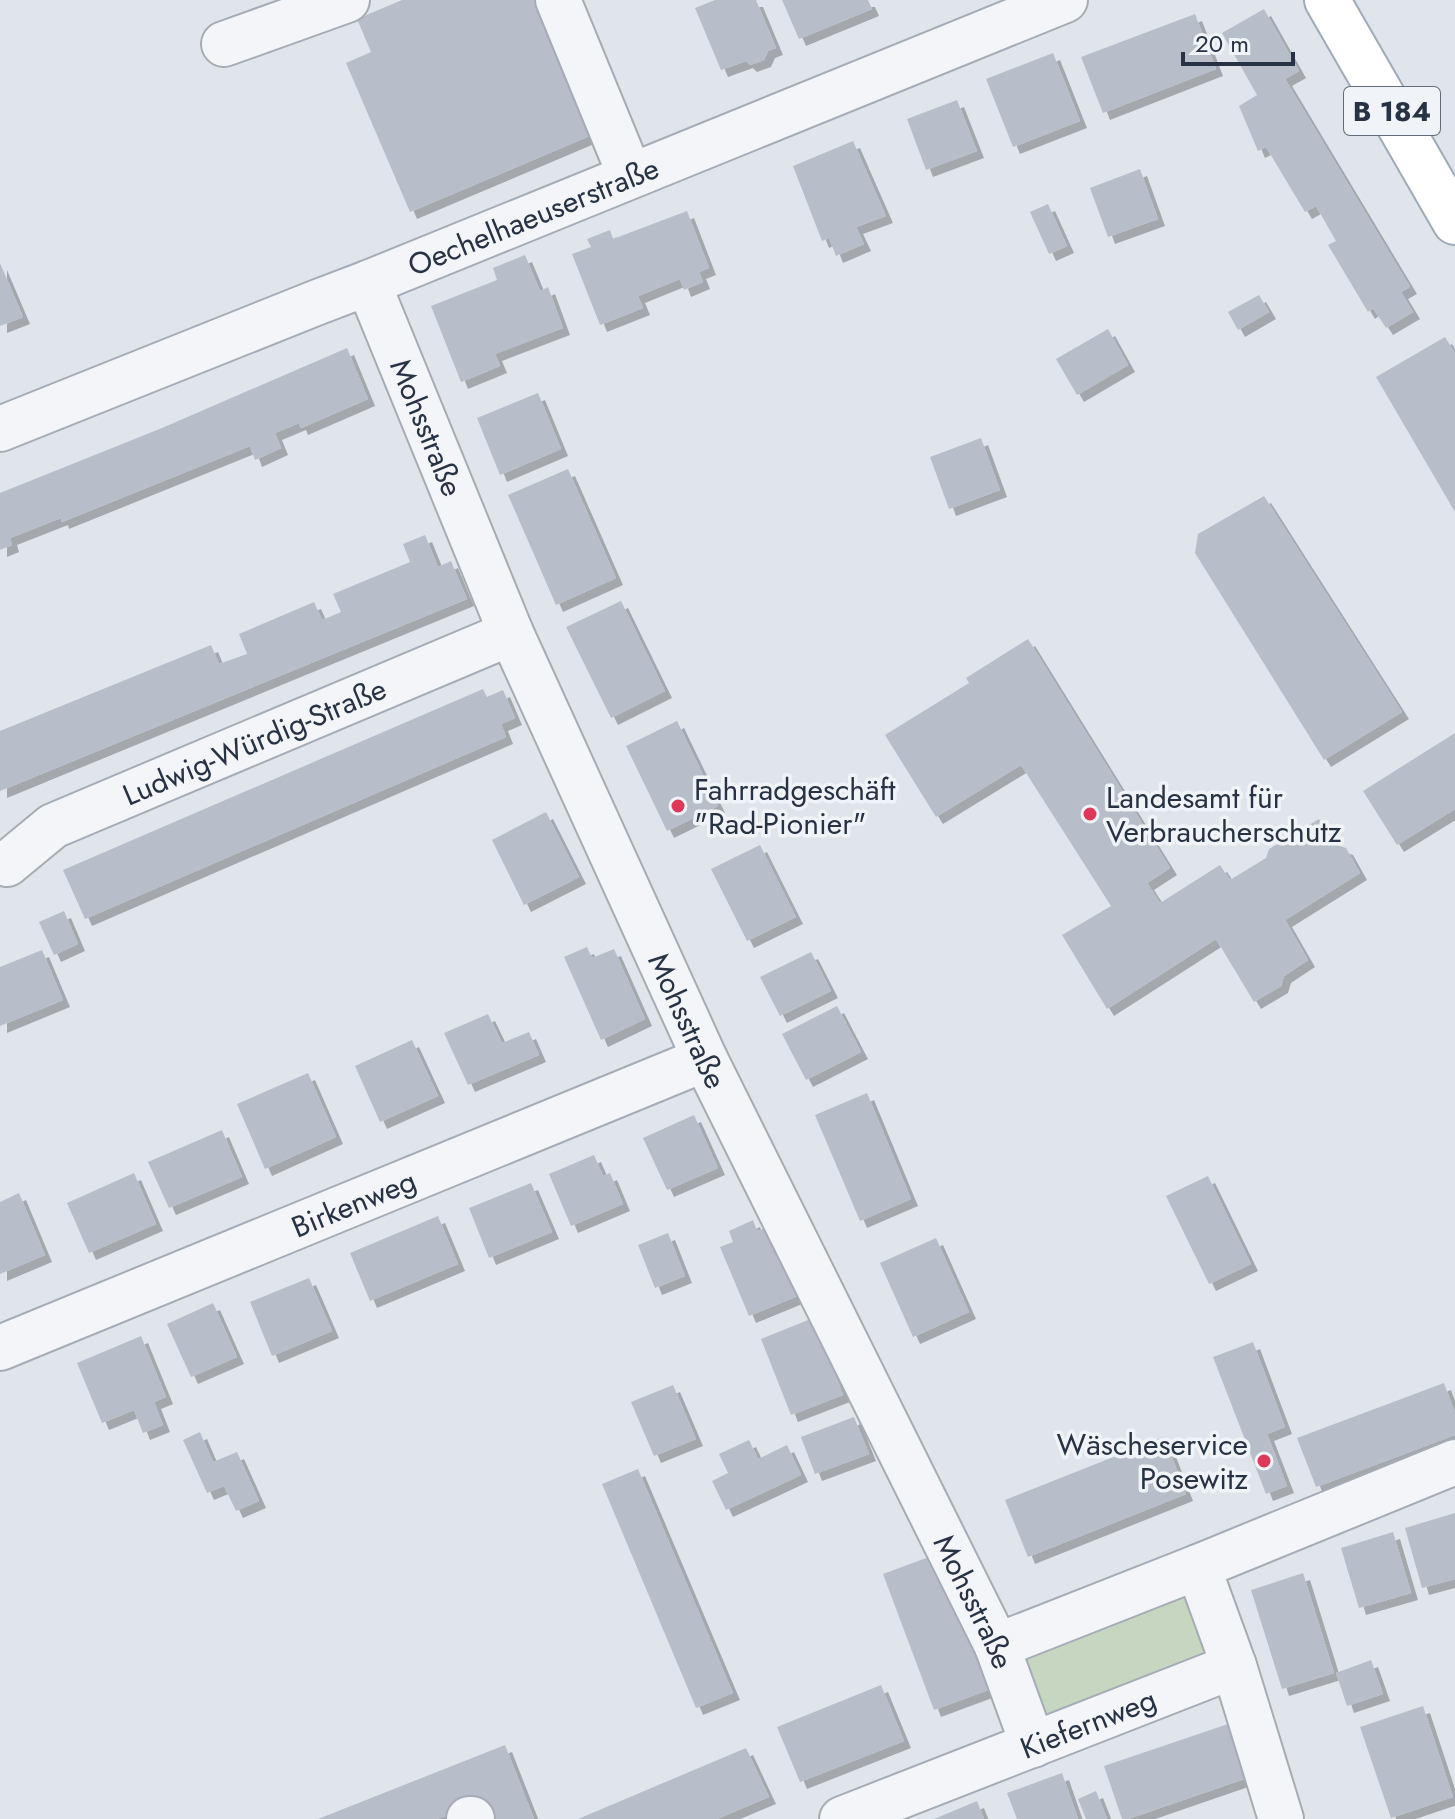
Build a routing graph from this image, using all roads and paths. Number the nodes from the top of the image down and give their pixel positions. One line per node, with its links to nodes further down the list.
1 (347, 0): 5 (street)
2 (558, 0): 6 (street)
3 (1065, 0): 6 (street, Oechelhaeuserstraße)
4 (1327, 0): 7 (main road, B 184)
5 (224, 44)
6 (630, 175): 8 (street, Oechelhaeuserstraße)
7 (1455, 222)
8 (368, 283): 9 (street, Oechelhaeuserstraße); 10 (street, Mohsstraße)
9 (0, 429)
10 (511, 633): 11 (street, Ludwig-Würdig-Straße); 12 (street, Mohsstraße)
11 (7, 864)
12 (705, 1059): 13 (street, Birkenweg); 16 (street, Mohsstraße)
13 (0, 1348)
14 (1455, 1462): 15 (street)
15 (1198, 1567): 16 (street); 17 (street)
16 (997, 1646): 18 (street, Mohsstraße)
17 (1234, 1666): 18 (street, Kiefernweg); 20 (street)
18 (1033, 1745): 19 (street, Kiefernweg)
19 (842, 1819)
20 (1281, 1819)

